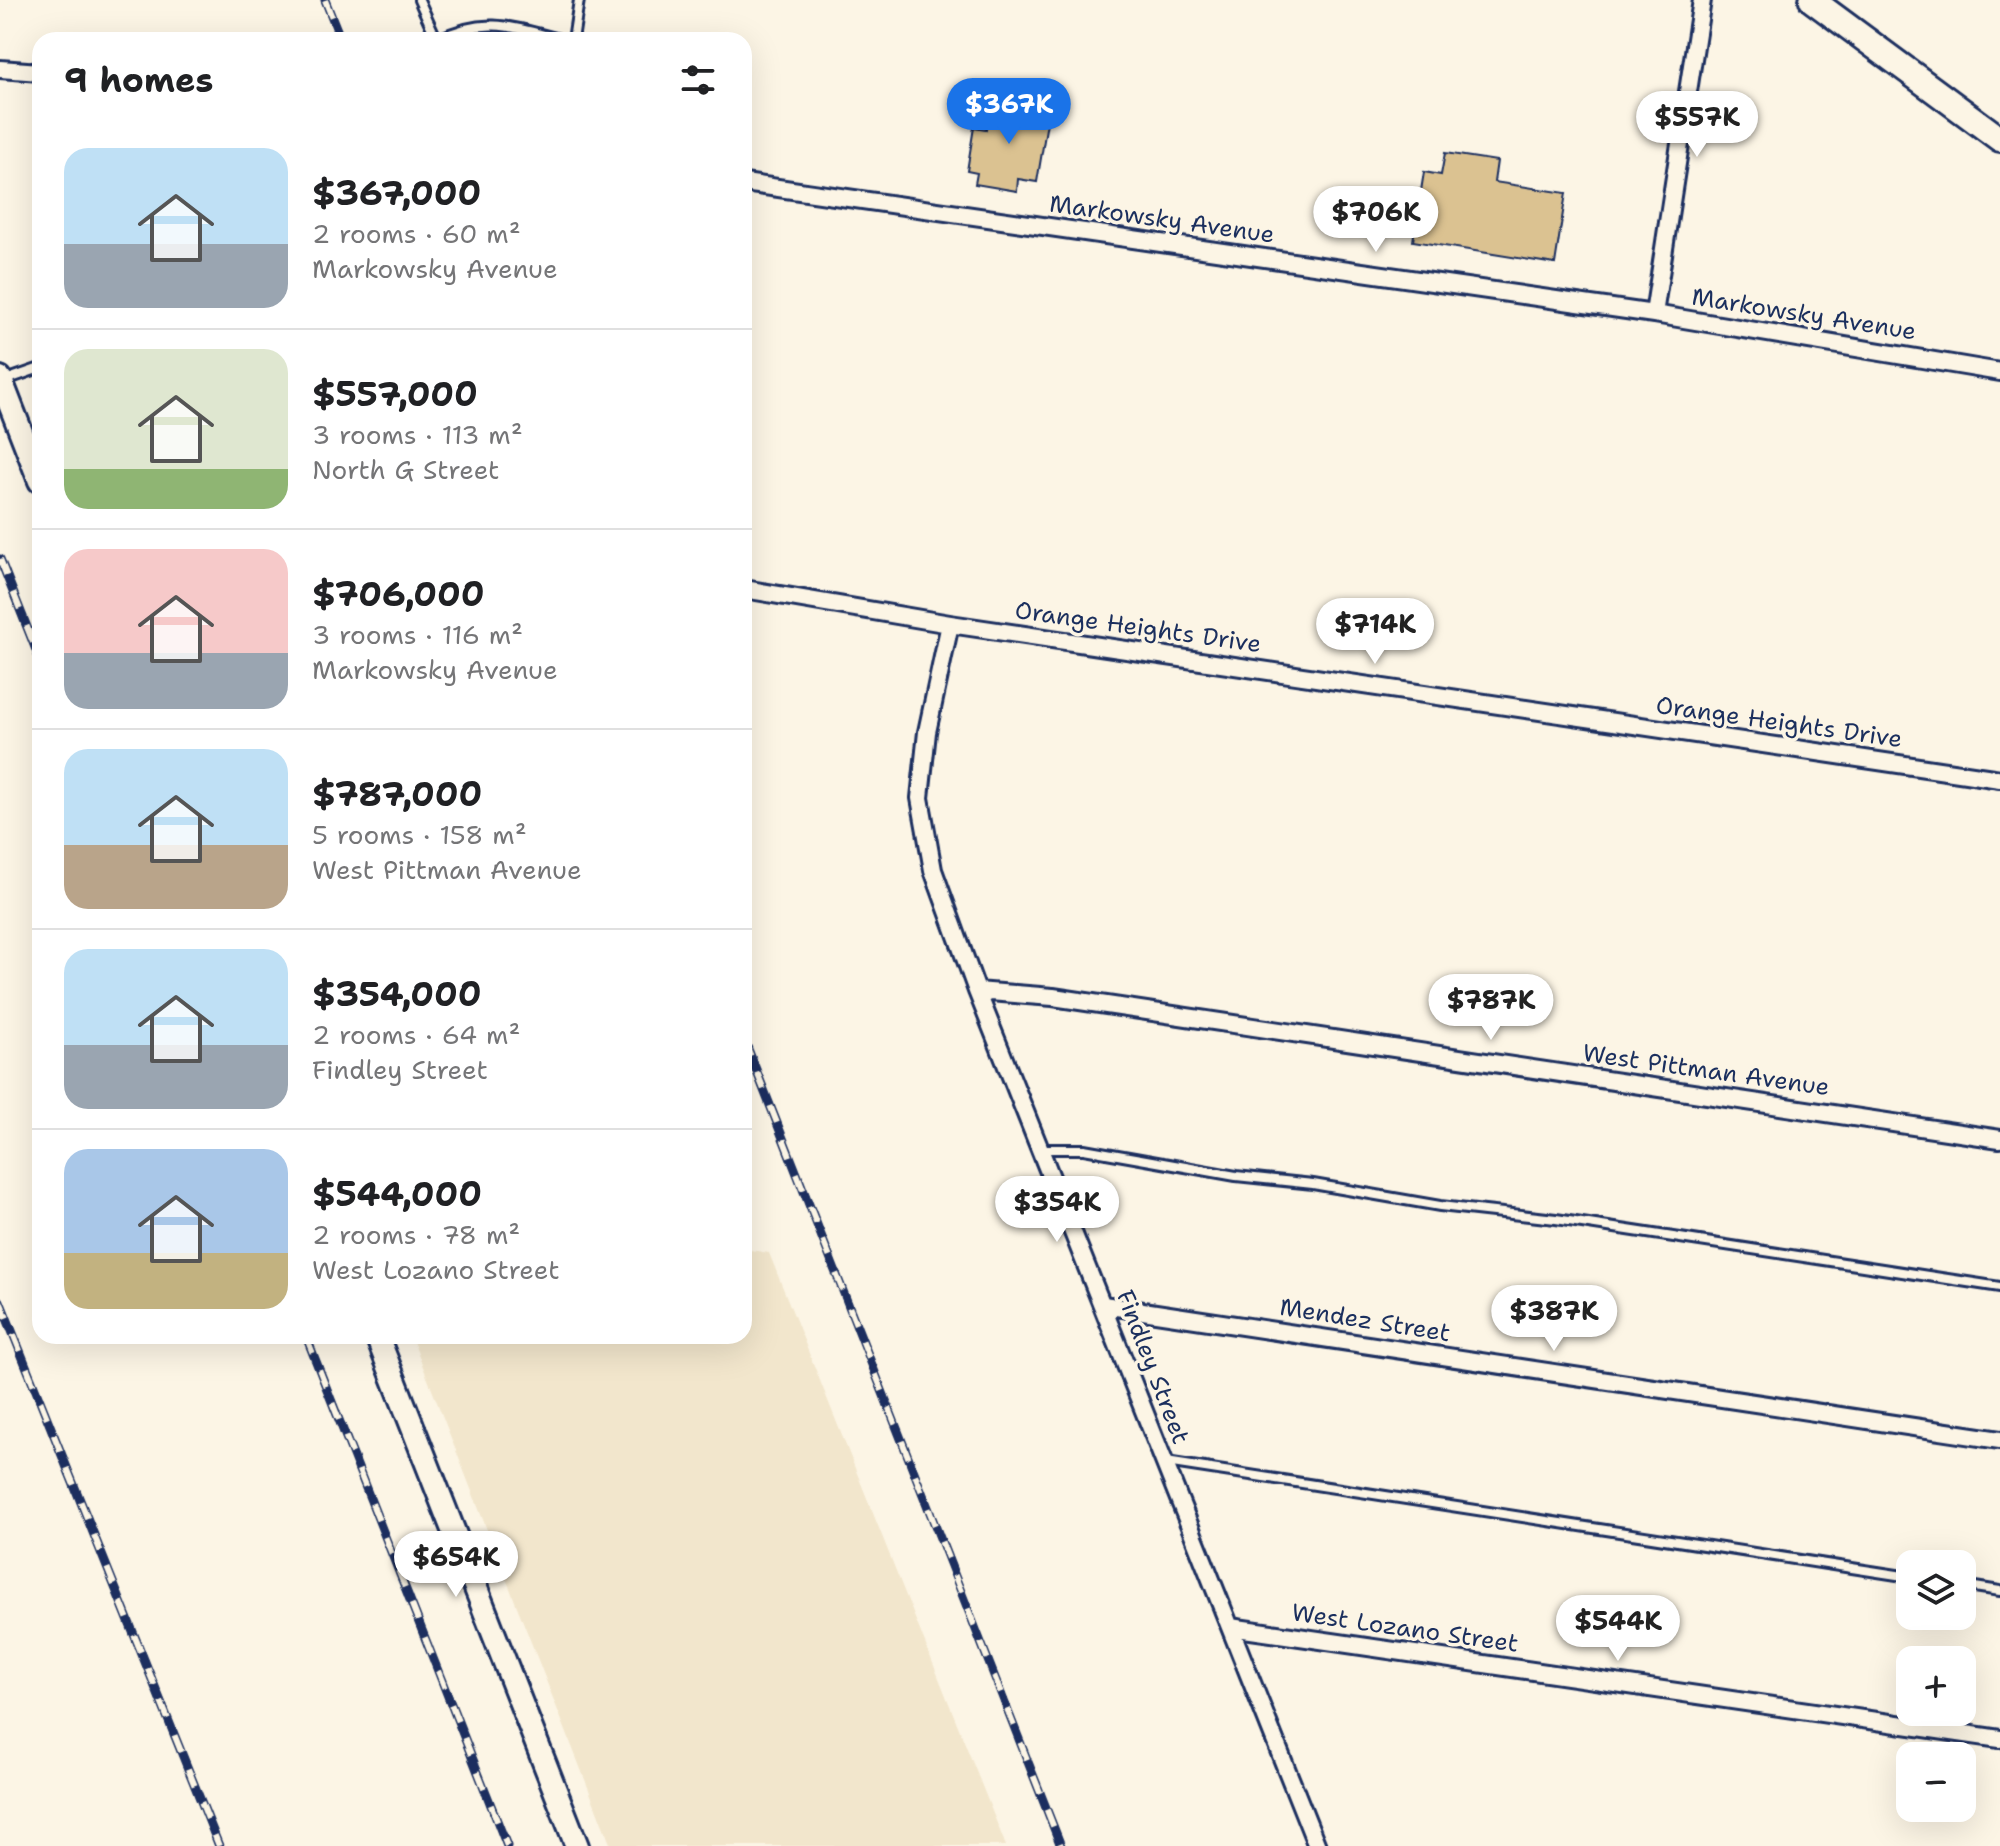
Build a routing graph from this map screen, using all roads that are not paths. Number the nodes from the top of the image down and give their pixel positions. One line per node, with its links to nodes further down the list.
1 (419, 0): 5 (lane)
2 (579, 0): 8 (lane)
3 (1702, 0): 13 (street)
4 (1812, 0): 11 (main road)
5 (433, 32)
6 (455, 32): 7 (lane)
7 (532, 32)
8 (574, 32)
9 (0, 69): 10 (street)
10 (32, 71)
11 (2000, 139)
12 (752, 184): 13 (street, Markowsky Avenue)
13 (1654, 314): 15 (street, Markowsky Avenue)
14 (32, 370): 16 (lane)
15 (2000, 372)
16 (1, 380): 17 (main road)
17 (32, 453)
18 (752, 590): 19 (street, Orange Heights Drive)
19 (950, 624): 20 (street, Orange Heights Drive); 21 (street, Findley Street)
20 (2000, 779)
21 (977, 991): 22 (street, West Pittman Avenue); 23 (street, Findley Street)
22 (2000, 1139)
23 (1041, 1149): 24 (lane); 25 (street, Findley Street)
24 (2000, 1287)
25 (1103, 1305): 27 (street, Mendez Street); 28 (street, Findley Street)
26 (380, 1344): 34 (main road)
27 (2000, 1440)
28 (1165, 1462): 29 (lane); 32 (street, Findley Street)
29 (1896, 1575)
30 (1976, 1587): 31 (lane)
31 (2000, 1591)
32 (1230, 1627): 33 (street, West Lozano Street); 35 (street, Findley Street)
33 (2000, 1739)
34 (577, 1846)
35 (1317, 1846)

